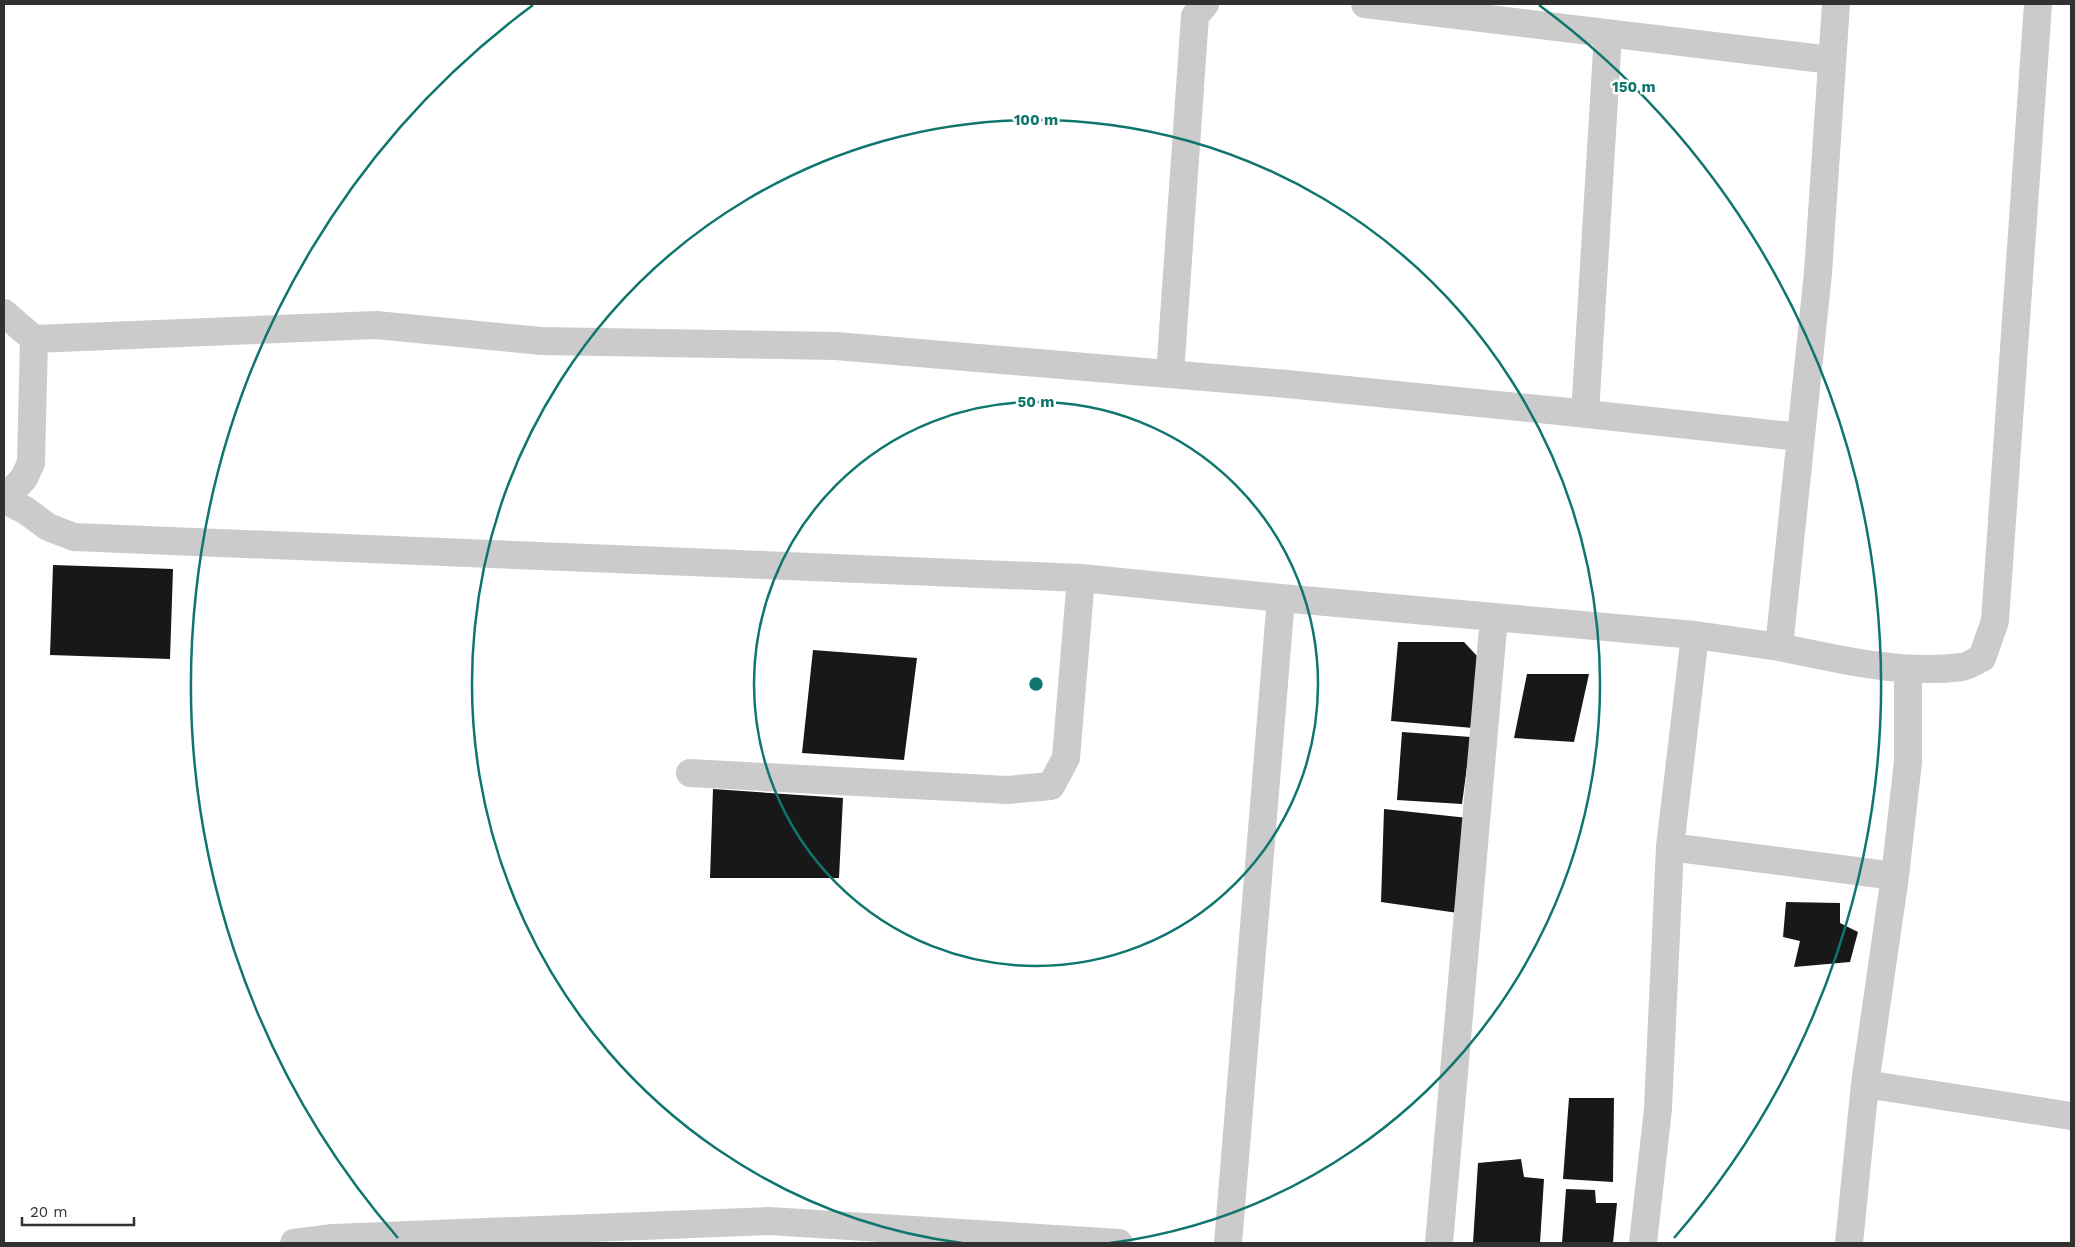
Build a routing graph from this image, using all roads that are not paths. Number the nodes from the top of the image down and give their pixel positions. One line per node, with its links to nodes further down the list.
1 (1205, 4): 9 (street)
2 (1365, 4): 5 (street)
3 (1836, 4): 6 (street)
4 (2038, 4): 18 (street)
5 (1608, 34): 6 (street); 10 (street)
6 (1831, 60): 11 (street)
7 (4, 313): 8 (street)
8 (34, 339): 9 (street); 12 (street)
9 (1170, 374): 10 (street)
10 (1585, 414): 11 (street)
11 (1800, 437): 17 (street)
12 (4, 500): 13 (street)
13 (1081, 578): 14 (street); 19 (street)
14 (1281, 598): 15 (street); 26 (street)
15 (1494, 617): 16 (street); 27 (street)
16 (1695, 635): 17 (street); 20 (street)
17 (1779, 647): 18 (street)
18 (1908, 669): 21 (street)
19 (690, 773)
20 (1670, 847): 21 (street); 28 (street)
21 (1895, 876): 22 (street)
22 (1865, 1084): 23 (street); 29 (street)
23 (2071, 1116)
24 (294, 1243): 25 (street)
25 (1119, 1243)
26 (1228, 1243)
27 (1439, 1243)
28 (1643, 1243)
29 (1849, 1243)

